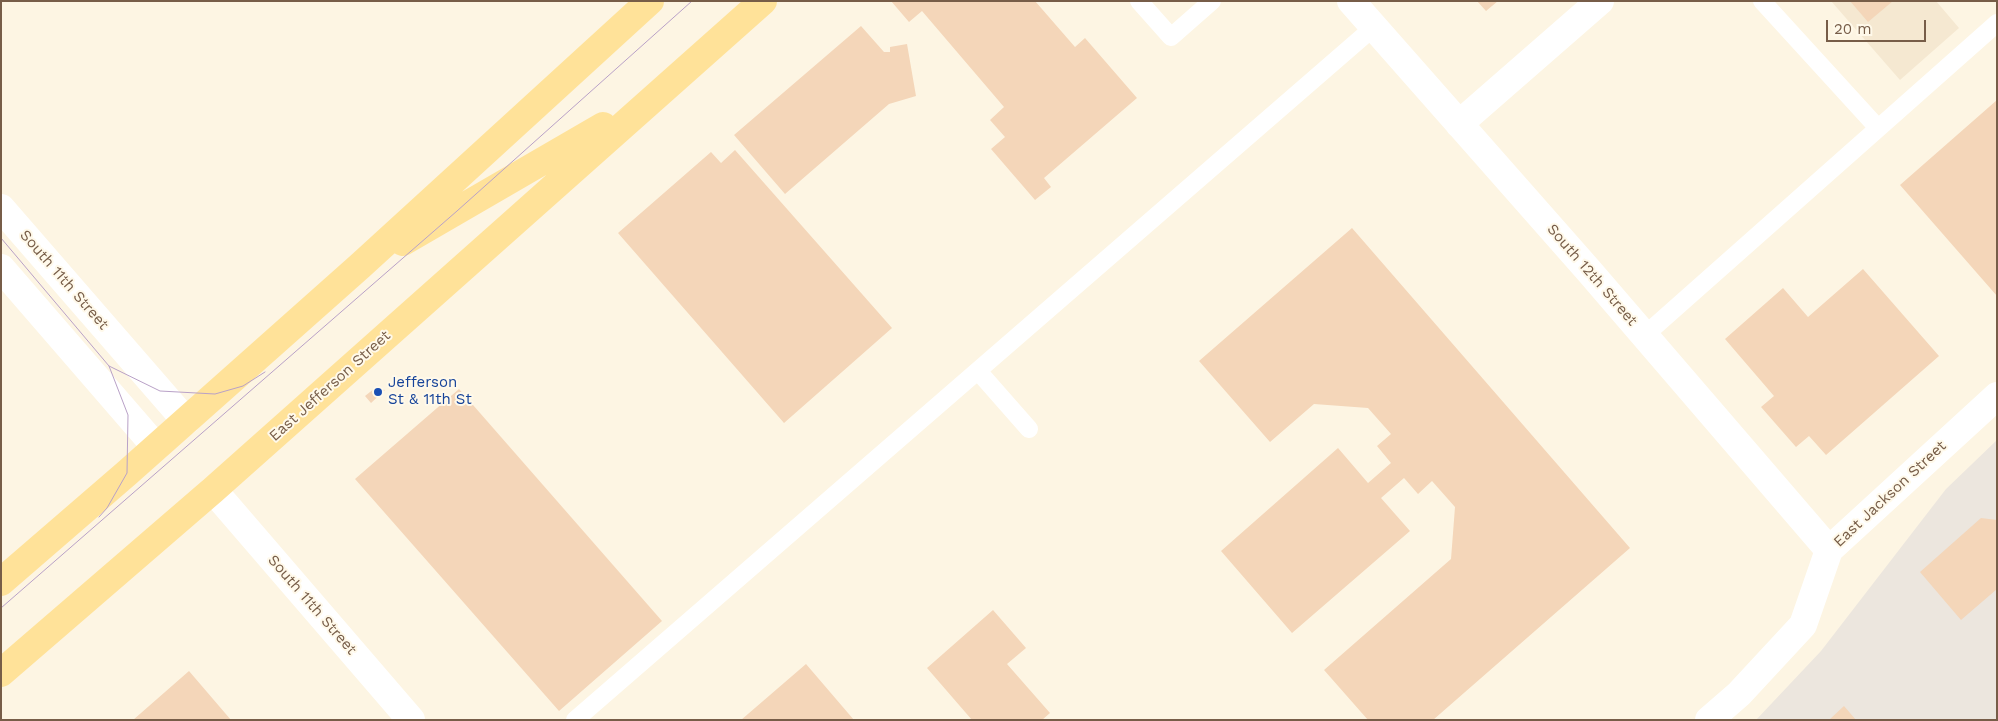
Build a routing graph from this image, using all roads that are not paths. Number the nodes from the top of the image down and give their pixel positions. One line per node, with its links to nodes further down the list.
1 (650, 1): 14 (main road, East Jefferson Street)
2 (762, 1): 10 (main road, East Jefferson Street)
3 (1139, 1): 4 (lane)
4 (1212, 1)
5 (1351, 1): 9 (street, South 12th Street)
6 (1600, 1): 11 (street)
7 (1762, 1): 12 (lane)
8 (1997, 23): 12 (lane)
9 (1374, 27): 11 (street, South 12th Street); 17 (lane)
10 (656, 96): 14 (main road, East Jefferson Street); 22 (main road, East Jefferson Street)
11 (1459, 124): 16 (street, South 12th Street)
12 (1878, 128): 16 (lane)
13 (3, 212): 19 (street, South 11th Street)
14 (360, 266): 19 (main road, East Jefferson Street)
15 (1, 268): 21 (street)
16 (1645, 335): 23 (street, South 12th Street)
17 (978, 371): 20 (lane); 27 (lane)
18 (1997, 396): 23 (street, East Jackson Street)
19 (186, 421): 21 (main road, East Jefferson Street)
20 (1029, 430)
21 (156, 447): 24 (main road, East Jefferson Street)
22 (213, 490): 25 (main road, East Jefferson Street); 26 (street, South 11th Street)
23 (1829, 550): 28 (street, East Jackson Street)
24 (1, 582)
25 (1, 673)
26 (411, 720)
27 (575, 720)
28 (1709, 720)

